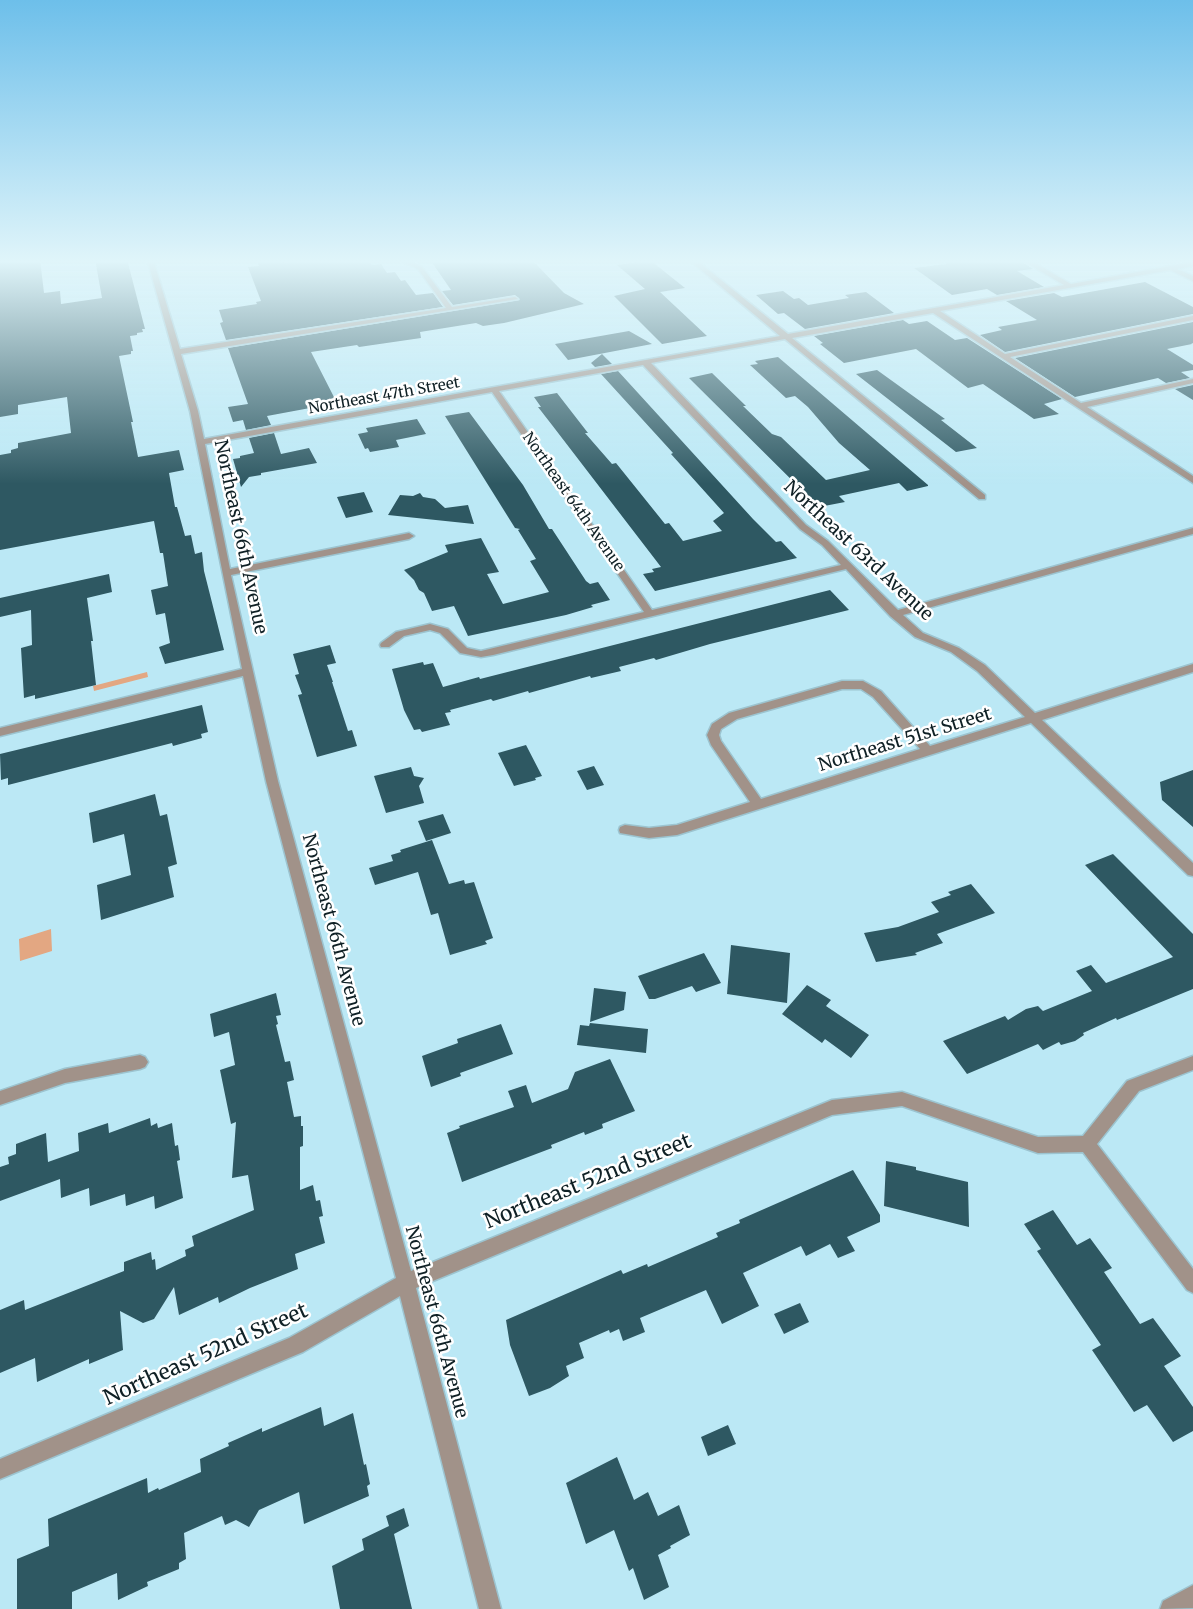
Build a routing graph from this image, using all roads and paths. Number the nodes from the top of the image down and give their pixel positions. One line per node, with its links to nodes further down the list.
1 (172, 334): 8 (street, Northeast 66th Avenue)
2 (291, 334): 8 (street)
3 (783, 334): 7 (street)
4 (804, 334): 7 (street, Northeast 47th Street)
5 (970, 334): 9 (street)
6 (1113, 334): 9 (street)
7 (787, 337): 10 (street, Northeast 47th Street); 16 (street)
8 (177, 352): 14 (street, Northeast 66th Avenue)
9 (1004, 356): 13 (street)
10 (645, 362): 12 (street, Northeast 47th Street); 19 (street, Northeast 63rd Avenue)
11 (1193, 381): 13 (street)
12 (495, 390): 14 (street, Northeast 47th Street); 21 (street, Northeast 64th Avenue)
13 (1079, 406): 15 (street)
14 (199, 442): 20 (street, Northeast 66th Avenue)
15 (1193, 480)
16 (982, 498)
17 (1193, 531): 22 (street)
18 (409, 536): 20 (street)
19 (847, 566): 21 (street); 22 (street, Northeast 63rd Avenue)
20 (226, 573): 25 (street, Northeast 66th Avenue)
21 (650, 614): 23 (street)
22 (894, 614): 26 (street, Northeast 63rd Avenue)
23 (385, 645)
24 (1193, 668): 26 (street, Northeast 51st Street)
25 (248, 671): 27 (street); 36 (street, Northeast 66th Avenue)
26 (1033, 718): 28 (street, Northeast 51st Street); 31 (street, Northeast 63rd Avenue)
27 (0, 732)
28 (928, 751): 29 (street, Northeast 51st Street); 29 (street)
29 (758, 804): 30 (street, Northeast 51st Street)
30 (625, 830)
31 (1193, 871)
32 (140, 1062): 34 (street)
33 (1193, 1063): 35 (street)
34 (0, 1098)
35 (1087, 1144): 36 (street, Northeast 52nd Street); 37 (street)
36 (405, 1282): 38 (street, Northeast 52nd Street); 40 (street, Northeast 66th Avenue)
37 (1193, 1284)
38 (0, 1469)
39 (1193, 1596): 41 (street)
40 (490, 1609)
41 (1170, 1609)

